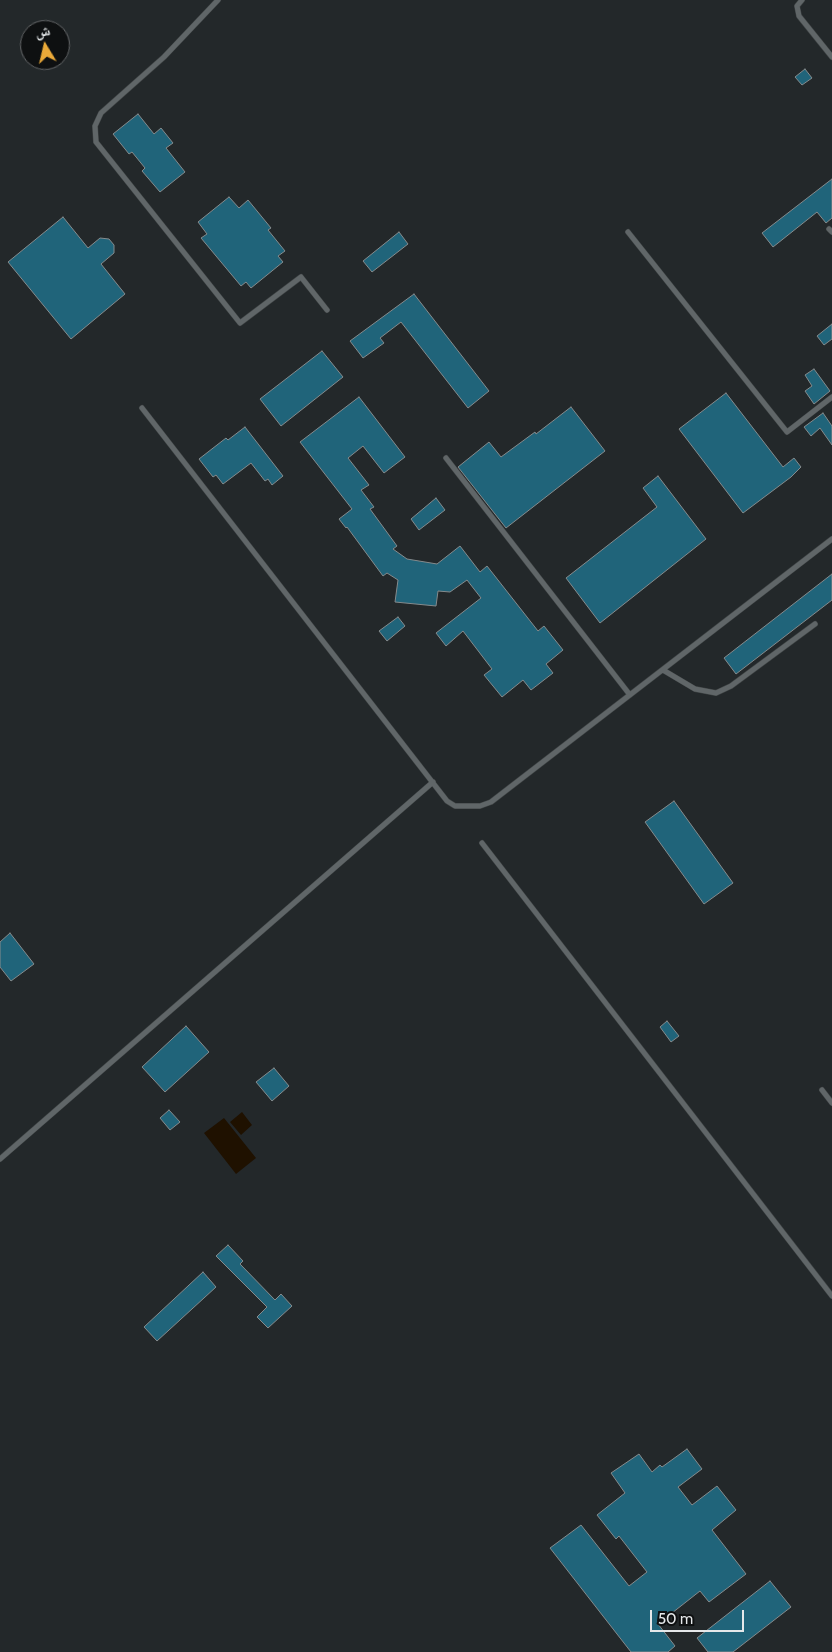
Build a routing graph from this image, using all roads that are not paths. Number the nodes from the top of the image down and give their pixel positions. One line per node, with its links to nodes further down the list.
1 (218, 0): 5 (lane)
2 (802, 0): 3 (lane)
3 (832, 56)
4 (628, 232): 6 (lane)
5 (327, 310)
6 (832, 397)
7 (142, 408): 13 (lane)
8 (446, 458): 12 (lane)
9 (832, 539): 11 (lane)
10 (815, 624): 11 (lane)
11 (662, 670): 12 (lane)
12 (630, 695): 13 (lane)
13 (433, 782): 17 (lane)
14 (482, 843): 18 (lane)
15 (822, 1090): 16 (lane)
16 (832, 1103)
17 (0, 1159)
18 (832, 1296)

